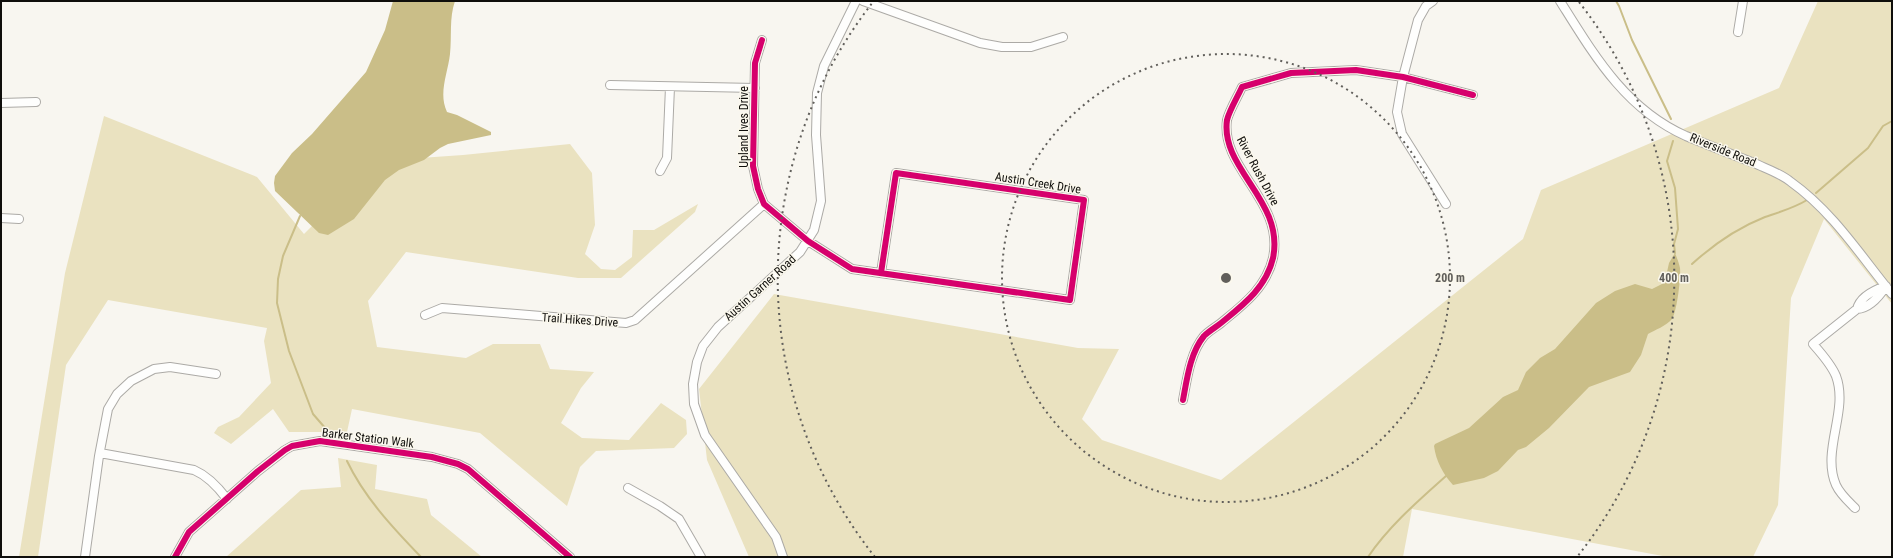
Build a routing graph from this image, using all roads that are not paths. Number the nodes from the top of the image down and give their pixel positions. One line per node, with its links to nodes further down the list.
1 (856, 1): 21 (street, Austin Garner Road)
2 (863, 1): 7 (street)
3 (1433, 1): 9 (street)
4 (1560, 1): 23 (street, Riverside Road)
5 (1743, 1): 6 (street)
6 (1738, 32)
7 (1063, 37)
8 (762, 40): 12 (street, Upland Ives Drive)
9 (1403, 77): 13 (street, River Rush Drive); 18 (street); 27 (street, River Rush Drive)
10 (610, 85): 11 (street)
11 (670, 87): 12 (street); 16 (street)
12 (755, 88): 17 (street, Upland Ives Drive)
13 (1473, 95)
14 (36, 102): 15 (street)
15 (1, 103)
16 (660, 171)
17 (764, 204): 21 (street, Upland Ives Drive); 25 (street, Trail Hikes Drive)
18 (1446, 204)
19 (1, 218): 20 (street)
20 (19, 219)
21 (808, 242): 22 (street, Austin Creek Drive); 36 (street, Austin Garner Road)
22 (881, 273): 22 (street, Austin Creek Drive)
23 (1886, 286): 24 (street, Riverside Road); 31 (street)
24 (1892, 294)
25 (425, 315)
26 (216, 374): 28 (street)
27 (1183, 400)
28 (100, 453): 30 (street); 32 (street)
29 (628, 488): 35 (street)
30 (227, 499): 33 (street, Barker Station Walk); 34 (street, Barker Station Walk)
31 (1855, 508)
32 (85, 557)
33 (175, 557)
34 (570, 557)
35 (701, 557)
36 (783, 557)

